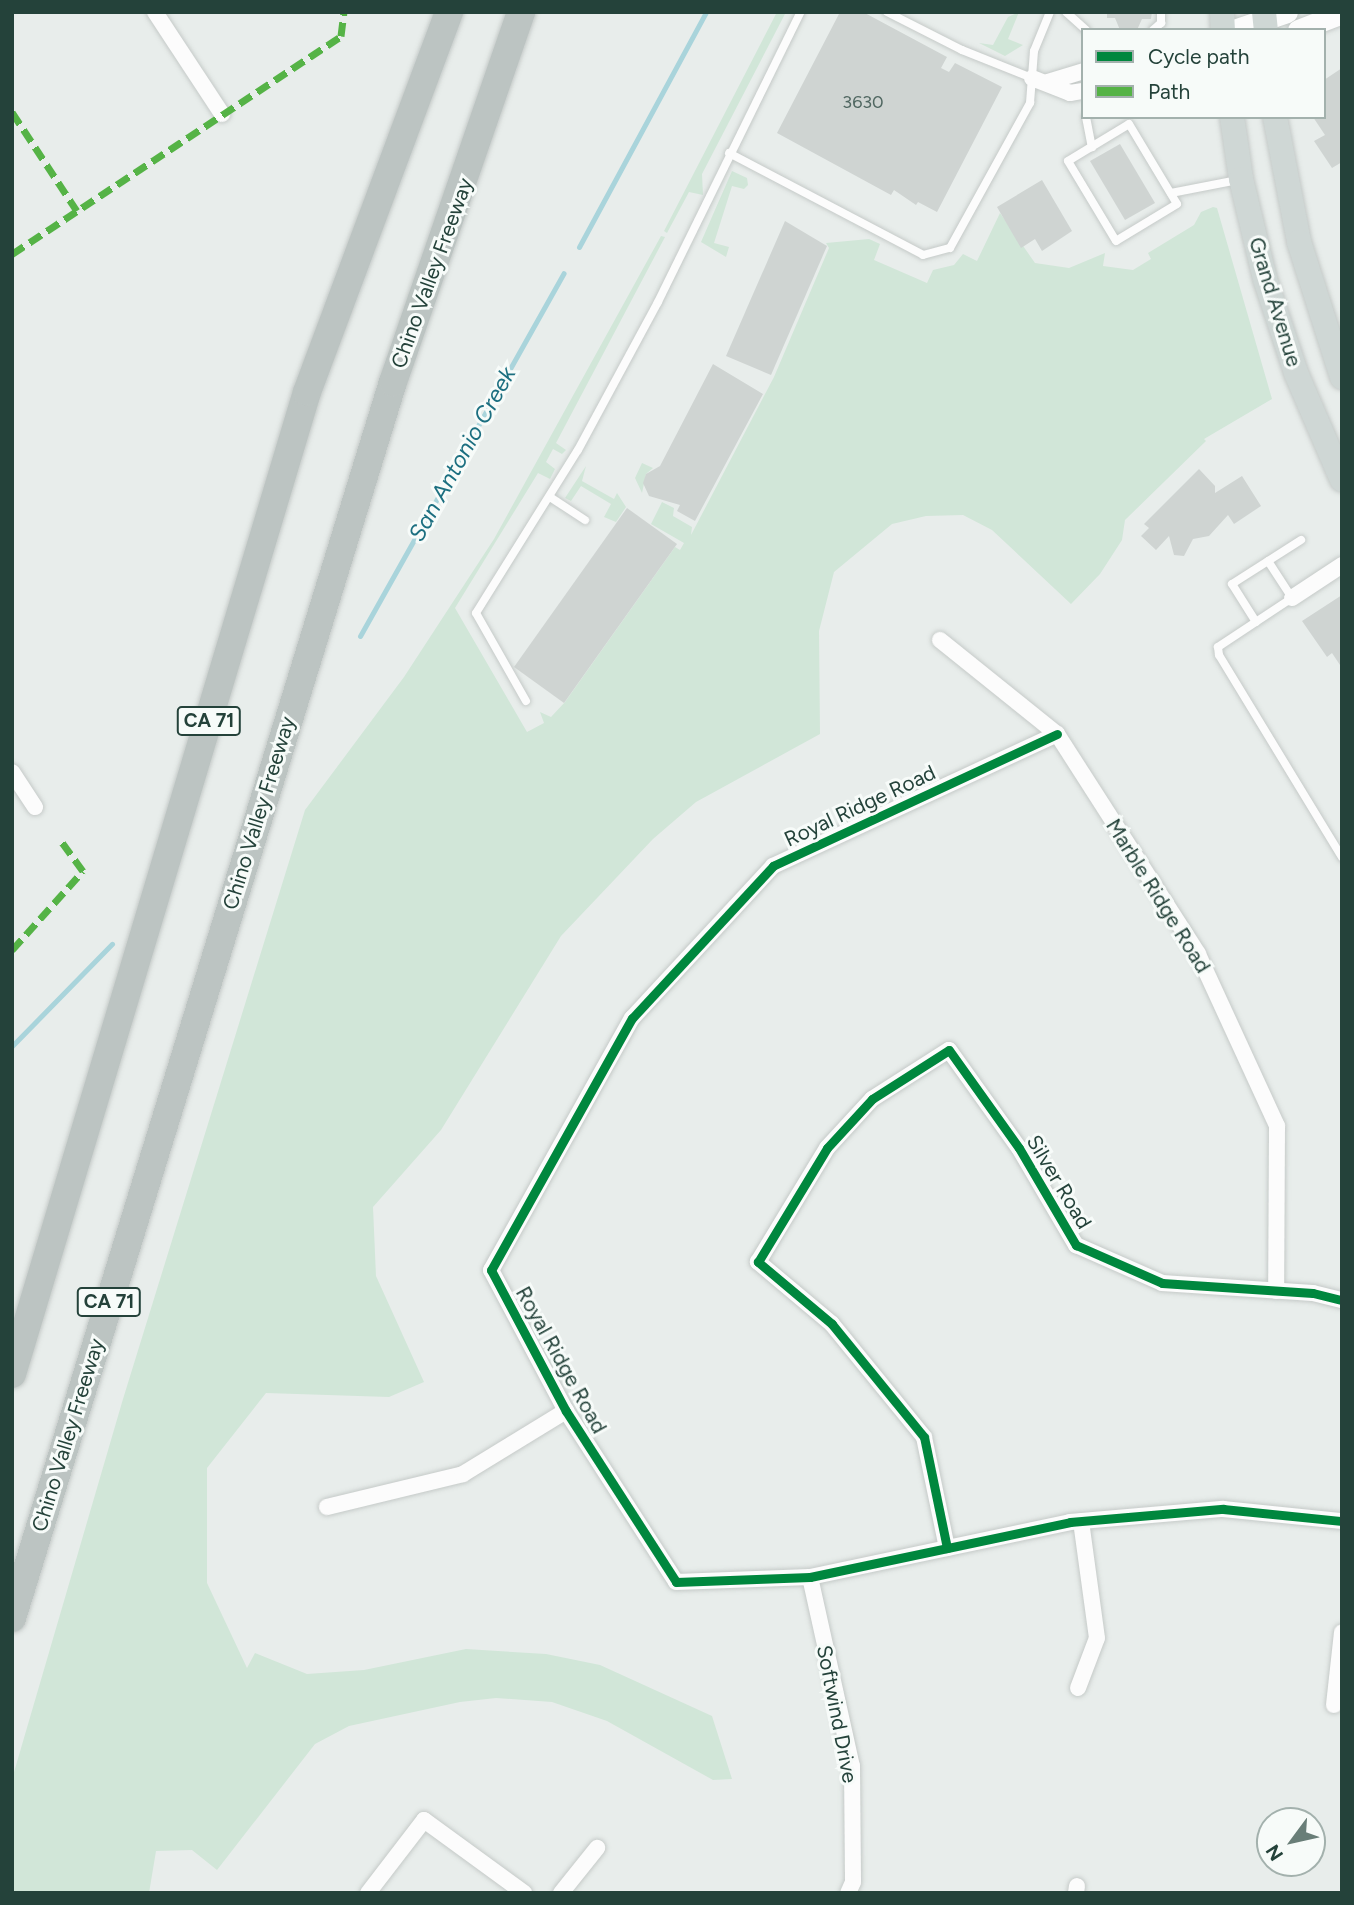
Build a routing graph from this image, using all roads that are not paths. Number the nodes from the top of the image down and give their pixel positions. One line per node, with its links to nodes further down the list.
1 (155, 12): 20 (street)
2 (449, 12): 45 (highway, CA 71)
3 (522, 12): 19 (highway, Chino Valley Freeway / CA 71)
4 (542, 12): 19 (highway)
5 (801, 12): 25 (lane)
6 (887, 12): 17 (lane)
7 (1050, 12): 17 (lane)
8 (1066, 12): 12 (lane)
9 (1161, 12): 13 (lane)
10 (1342, 13): 15 (main road)
11 (1270, 18): 14 (main road)
12 (1084, 28)
13 (1155, 28)
14 (1240, 28)
15 (1303, 28)
16 (1080, 71): 17 (street)
17 (1040, 80): 18 (street); 25 (lane)
18 (1081, 94)
19 (494, 98): 53 (highway, Chino Valley Freeway / CA 71)
20 (222, 114)
21 (1086, 119): 24 (lane)
22 (1232, 119): 26 (main road, Grand Avenue)
23 (1276, 119): 28 (main road, Grand Avenue)
24 (1092, 147): 27 (lane); 27 (lane)
25 (729, 153): 30 (lane)
26 (1241, 179): 27 (lane); 29 (main road, Grand Avenue)
27 (1171, 193)
28 (1342, 377)
29 (1342, 480)
30 (550, 497): 31 (lane); 38 (lane)
31 (585, 520)
32 (1301, 540): 33 (lane)
33 (1268, 561): 35 (lane); 36 (lane)
34 (1342, 565): 35 (street)
35 (1292, 598): 36 (lane)
36 (1256, 622): 42 (lane)
37 (940, 640): 39 (street, Marble Ridge Road)
38 (526, 701)
39 (1057, 734): 43 (street, Marble Ridge Road); 47 (street, Royal Ridge Road)
40 (12, 772): 41 (street)
41 (35, 807)
42 (1342, 857)
43 (1276, 1291): 44 (street, Silver Road); 51 (street, Silver Road)
44 (1342, 1300)
45 (22, 1320): 46 (highway, CA 71)
46 (12, 1374)
47 (566, 1411): 48 (street); 52 (street, Royal Ridge Road)
48 (327, 1507)
49 (1082, 1521): 50 (street, Royal Ridge Road); 51 (street, Royal Ridge Road); 55 (street)
50 (1342, 1521)
51 (947, 1548): 52 (street, Royal Ridge Road)
52 (810, 1577): 61 (street, Softwind Drive)
53 (12, 1618)
54 (1342, 1632): 56 (street)
55 (1078, 1688)
56 (1335, 1705)
57 (597, 1849): 60 (street)
58 (368, 1893): 59 (street)
59 (524, 1893)
60 (561, 1893)
61 (848, 1893)

